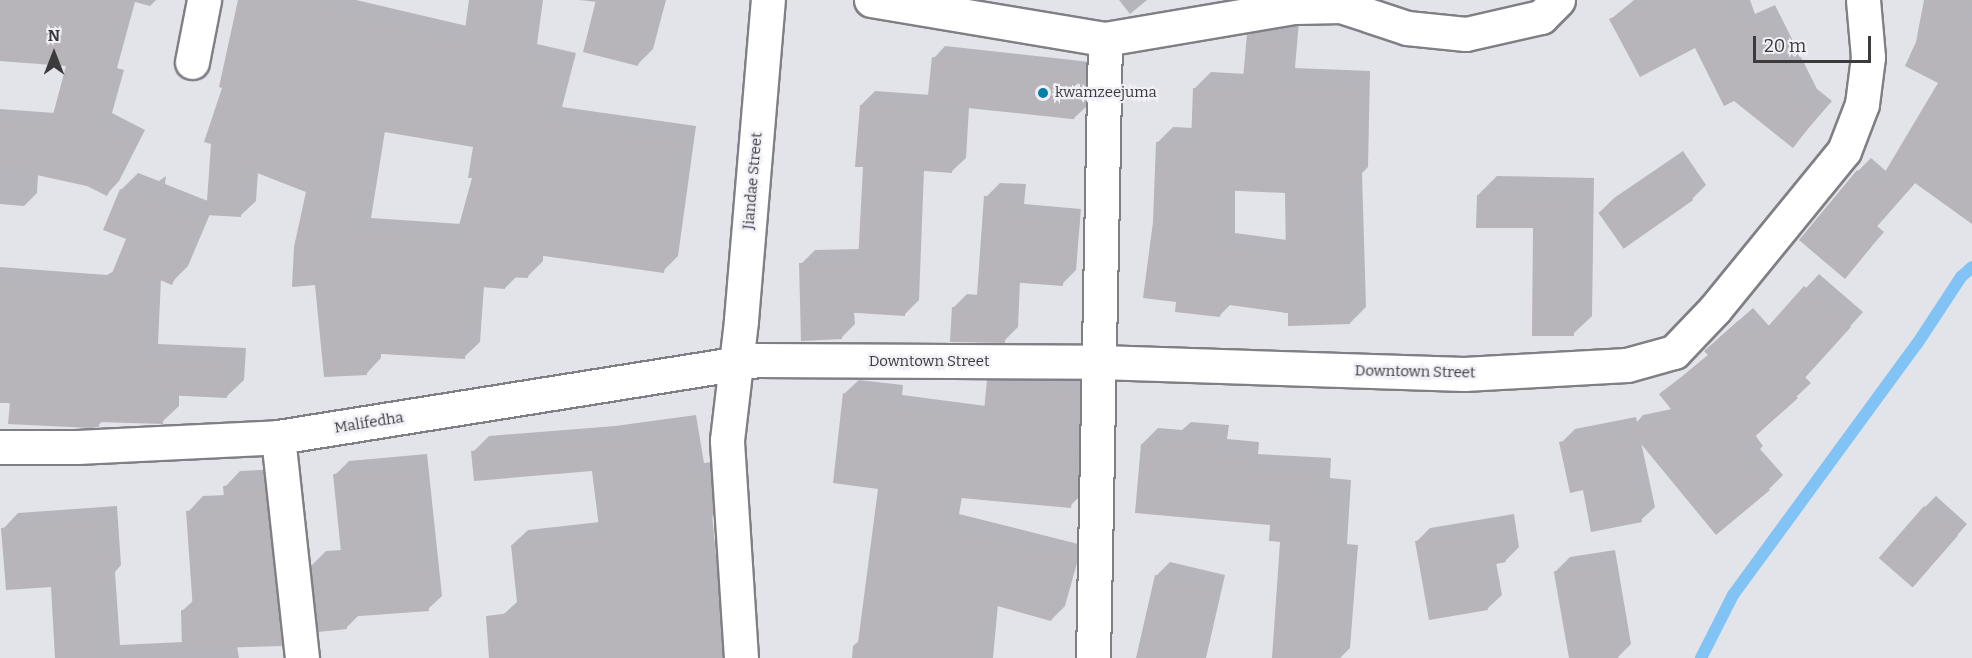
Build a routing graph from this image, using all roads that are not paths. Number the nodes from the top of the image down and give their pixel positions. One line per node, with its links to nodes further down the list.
1 (204, 0): 7 (street)
2 (768, 0): 9 (street, Jiandae Street)
3 (871, 0): 6 (street)
4 (1558, 0): 6 (street)
5 (1860, 0): 8 (street, Downtown Street)
6 (1105, 39): 8 (street)
7 (192, 62)
8 (1099, 362): 9 (street, Downtown Street); 14 (street)
9 (735, 363): 10 (street, Malifedha); 13 (street, Jiandae Street)
10 (278, 437): 11 (street, Malifedha); 12 (street)
11 (0, 447)
12 (302, 658)
13 (741, 658)
14 (1093, 658)

